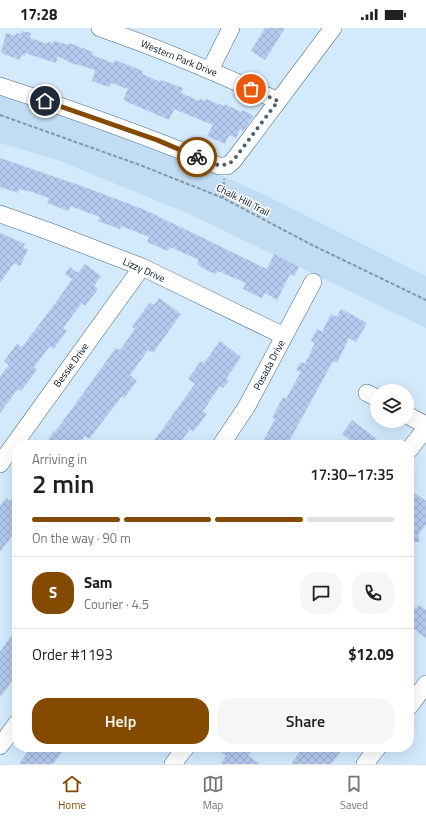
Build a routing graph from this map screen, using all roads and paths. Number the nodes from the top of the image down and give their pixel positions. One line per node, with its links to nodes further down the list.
1 (100, 28): 4 (street, Western Park Drive)
2 (231, 28): 4 (street)
3 (333, 28): 6 (street)
4 (210, 70): 6 (street, Western Park Drive)
5 (0, 86): 8 (street)
6 (278, 101): 8 (street)
7 (0, 115): 9 (path, Chalk Hill Trail)
8 (227, 166): 9 (path)
9 (223, 198): 13 (path, Chalk Hill Trail)
10 (0, 214): 11 (street, Lizzy Drive)
11 (142, 267): 14 (street, Lizzy Drive); 17 (street, Bessie Drive)
12 (313, 282): 14 (street, Posada Drive)
13 (426, 300)
14 (284, 336): 18 (street, Posada Drive)
15 (414, 419): 16 (street)
16 (426, 426): 19 (street)
17 (17, 440)
18 (223, 440)
19 (414, 443)
20 (12, 447): 21 (street, Bessie Drive)
21 (0, 464)
22 (426, 684): 23 (street)
23 (414, 700)
24 (12, 730): 25 (street)
25 (0, 746)
26 (182, 752): 28 (street)
27 (374, 752): 29 (street)
28 (173, 764)
29 (365, 764)

